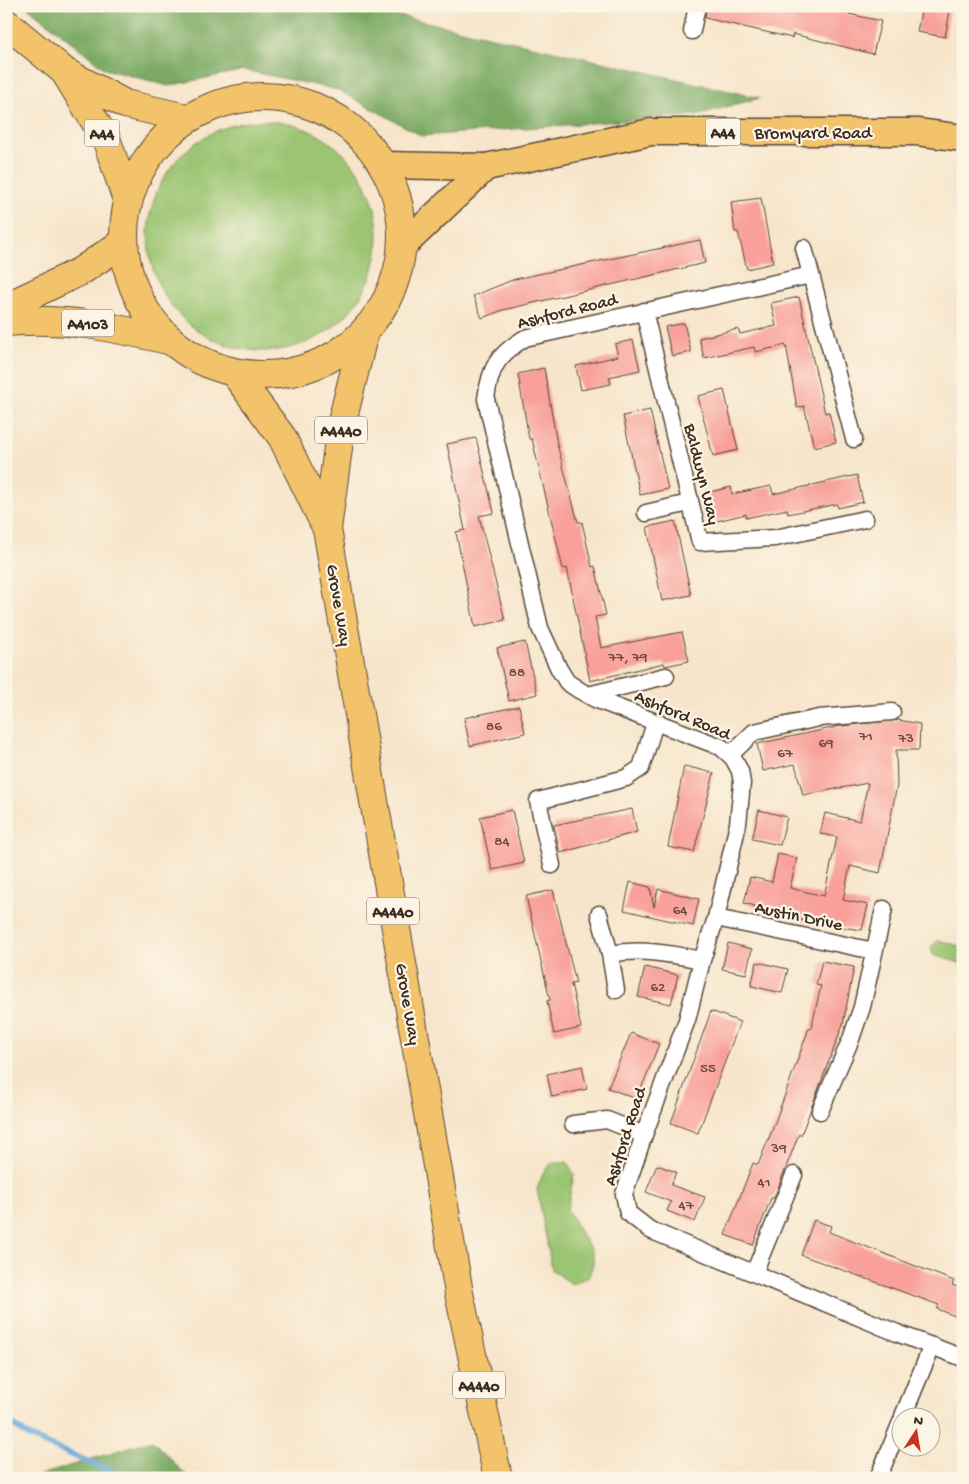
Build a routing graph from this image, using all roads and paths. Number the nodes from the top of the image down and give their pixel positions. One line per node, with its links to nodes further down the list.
1 (698, 6): 3 (street)
2 (6, 23): 4 (highway, A44)
3 (692, 31)
4 (64, 72): 5 (highway, A44); 9 (highway, A44)
5 (186, 118): 7 (highway); 9 (highway)
6 (963, 138): 8 (main road, Bromyard Road / A44)
7 (383, 165): 8 (main road, Bromyard Road / A44); 11 (highway)
8 (486, 167): 11 (main road)
9 (127, 200): 10 (highway)
10 (122, 243): 14 (highway, A4103); 18 (highway)
11 (403, 246): 17 (highway)
12 (804, 248): 13 (street)
13 (811, 275): 15 (street, Ashford Road); 20 (street)
14 (6, 307)
15 (644, 311): 21 (street, Baldwyn Way); 26 (street, Ashford Road)
16 (6, 322): 18 (highway, A4103)
17 (364, 333): 19 (highway); 24 (highway, Grove Way / A4440)
18 (168, 340): 19 (highway)
19 (235, 374): 24 (highway, Grove Way / A4440)
20 (854, 440)
21 (689, 503): 22 (street); 23 (street, Baldwyn Way)
22 (646, 513)
23 (865, 519)
24 (327, 529): 47 (highway, Grove Way / A4440)
25 (666, 676): 26 (street)
26 (588, 696): 28 (street, Ashford Road)
27 (892, 712): 29 (street)
28 (655, 723): 29 (street, Ashford Road); 30 (street)
29 (730, 755): 33 (street, Ashford Road)
30 (552, 865)
31 (884, 909): 34 (street)
32 (599, 914): 35 (street)
33 (716, 918): 34 (street, Austin Drive); 36 (street, Ashford Road)
34 (874, 951): 38 (street)
35 (610, 954): 36 (street); 37 (street)
36 (702, 960): 40 (street, Ashford Road)
37 (616, 990)
38 (820, 1111)
39 (573, 1124): 40 (street)
40 (644, 1135): 42 (street, Ashford Road)
41 (794, 1175): 42 (street)
42 (754, 1273): 43 (street, Ashford Road)
43 (932, 1346): 44 (street, Ashford Road); 45 (street)
44 (963, 1358)
45 (907, 1406)
46 (892, 1443): 48 (street)
47 (498, 1478)
48 (878, 1478)

